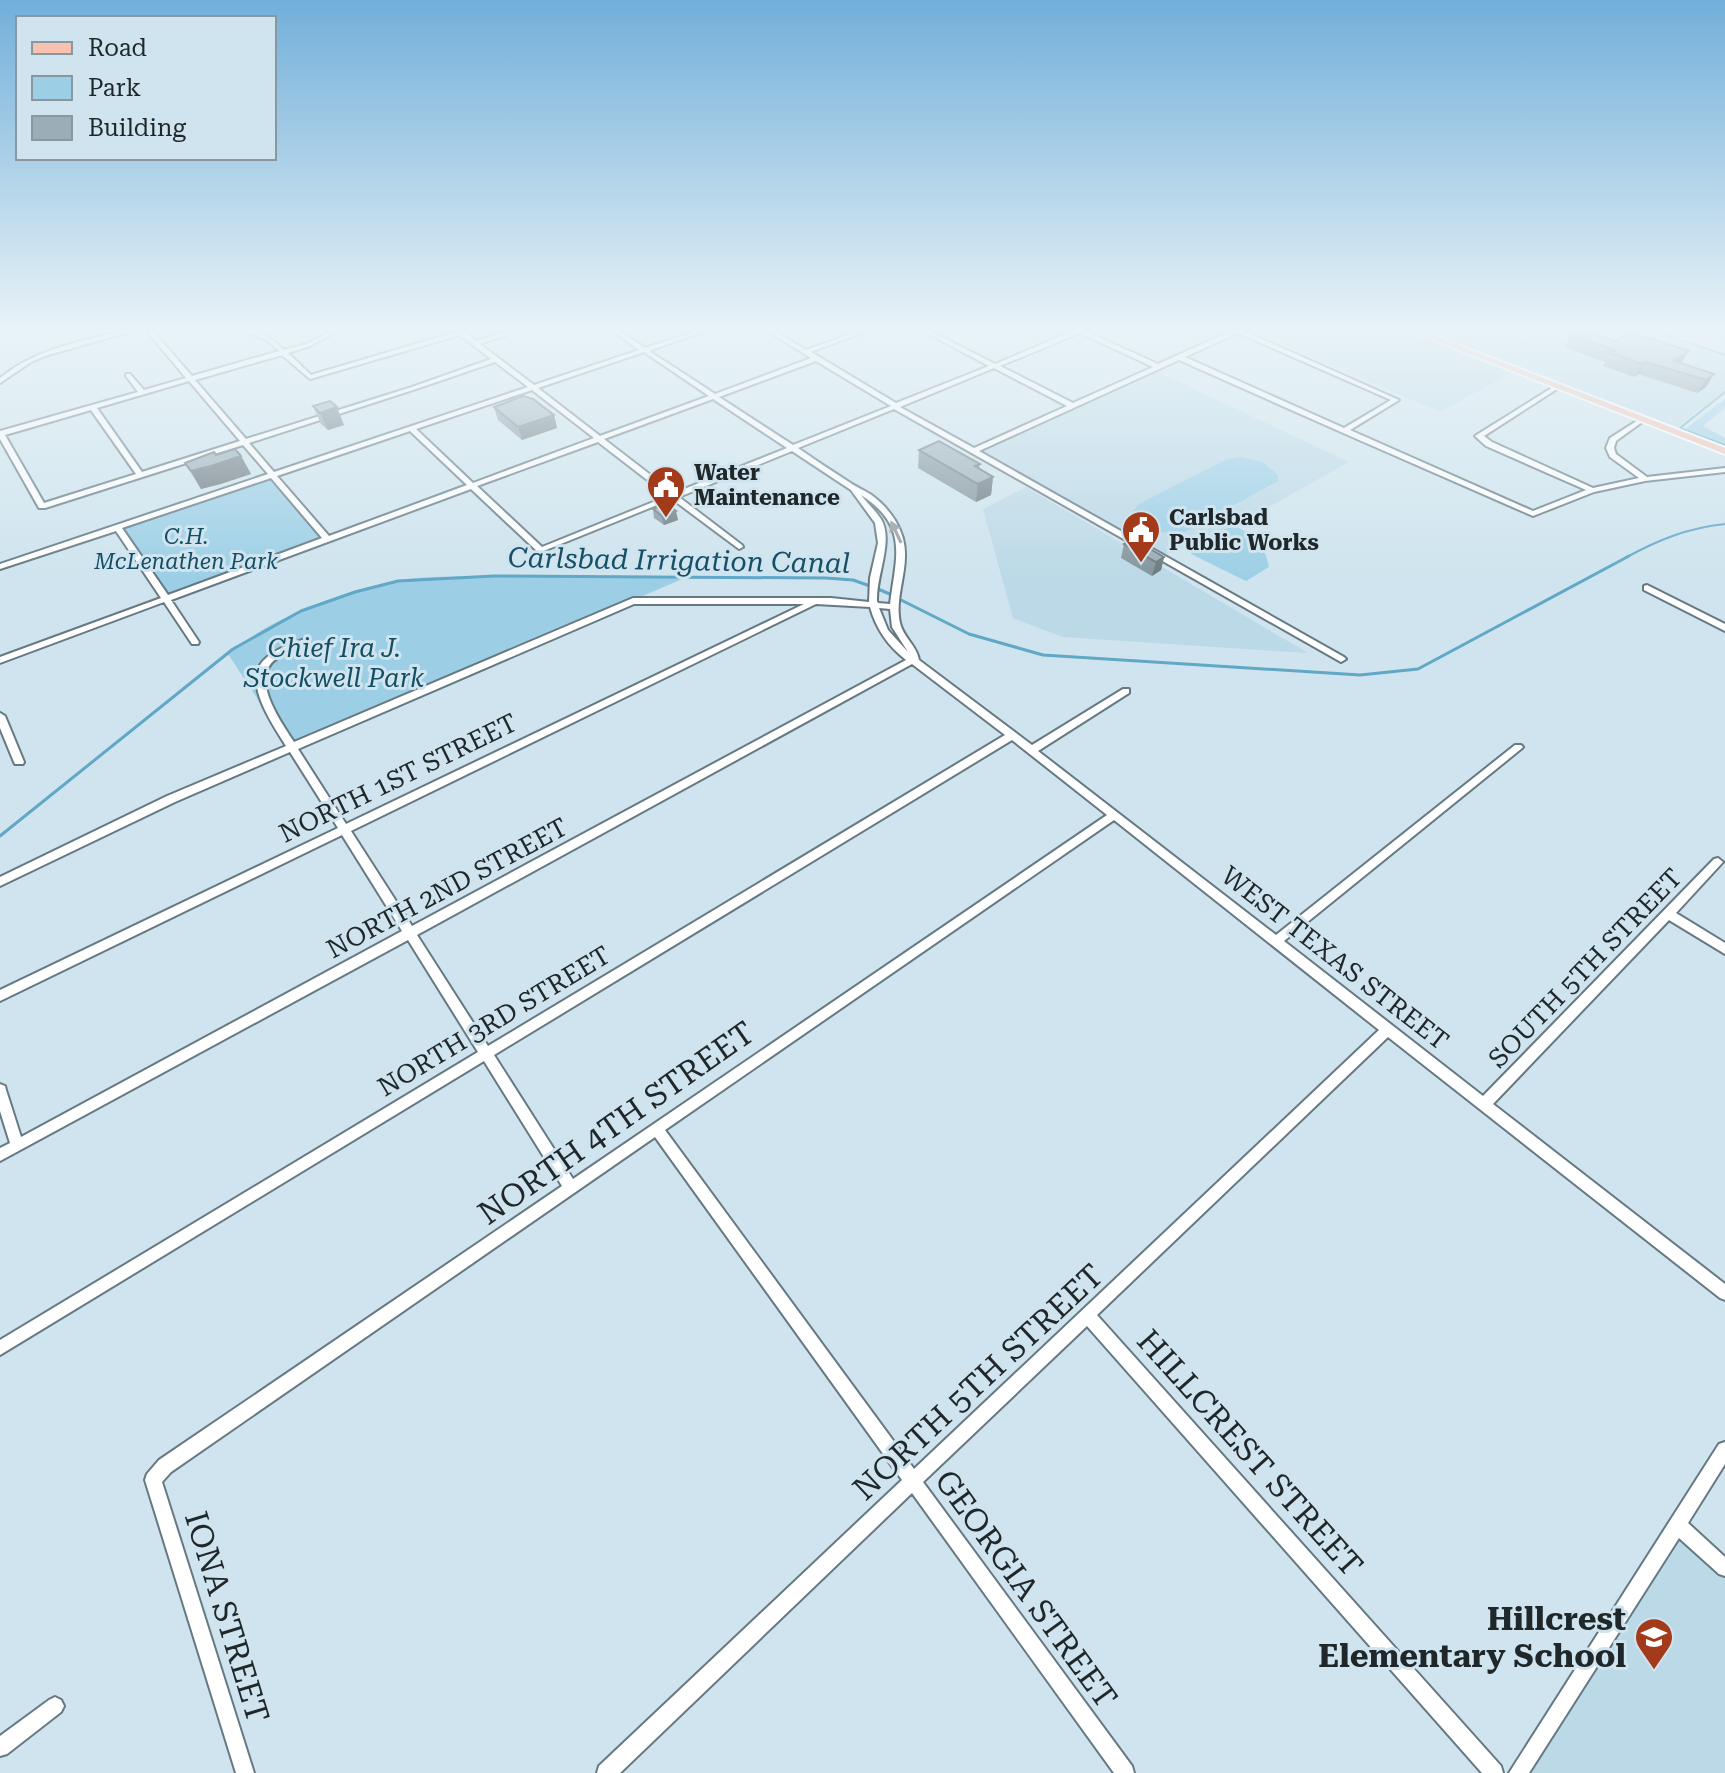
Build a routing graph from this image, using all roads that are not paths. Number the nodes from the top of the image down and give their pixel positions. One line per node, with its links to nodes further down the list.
1 (72, 413): 19 (street)
2 (97, 413): 26 (street)
3 (219, 413): 21 (street)
4 (331, 413): 21 (street)
5 (460, 413): 17 (street)
6 (566, 413): 20 (street)
7 (672, 413): 20 (street)
8 (739, 413): 22 (street)
9 (880, 413): 22 (street)
10 (908, 413): 23 (street)
11 (1058, 413): 23 (street)
12 (1303, 413): 18 (street)
13 (1376, 413): 18 (street)
14 (1516, 413): 31 (street)
15 (1627, 413): 16 (main road)
16 (1643, 419): 24 (main road); 28 (street)
17 (411, 429): 27 (street); 29 (street)
18 (1343, 431): 31 (street)
19 (0, 433): 26 (street)
20 (599, 439): 29 (street); 32 (street)
21 (244, 441): 26 (street); 27 (street)
22 (793, 449): 30 (street); 32 (street)
23 (976, 450): 46 (street)
24 (1725, 451)
25 (1725, 470): 28 (street)
26 (141, 475)
27 (273, 476): 33 (street); 34 (street)
28 (1645, 479): 31 (street)
29 (472, 486): 32 (street); 34 (street)
30 (854, 489): 40 (street); 41 (street, one-way to 30)
31 (1592, 490)
32 (674, 496): 35 (street)
33 (118, 528): 36 (street); 38 (street)
34 (328, 540): 38 (street)
35 (739, 547)
36 (0, 567)
37 (1647, 588): 42 (street)
38 (167, 599): 43 (street); 47 (street)
39 (816, 602): 40 (street); 52 (street); 56 (street, NORTH 1ST STREET)
40 (871, 602): 41 (street); 45 (street, WEST TEXAS STREET)
41 (895, 607): 45 (street, WEST TEXAS STREET)
42 (1725, 628)
43 (195, 642)
44 (305, 642): 52 (street)
45 (915, 659): 50 (street, WEST TEXAS STREET); 60 (street, NORTH 2ND STREET)
46 (1341, 659)
47 (0, 660)
48 (1126, 691): 53 (street)
49 (0, 716): 54 (street)
50 (1012, 735): 53 (street, WEST TEXAS STREET); 65 (street, NORTH 3RD STREET)
51 (1518, 747): 61 (street)
52 (290, 748): 56 (street); 58 (street)
53 (1032, 750): 55 (street, WEST TEXAS STREET)
54 (19, 762)
55 (1114, 815): 61 (street, WEST TEXAS STREET); 68 (street, NORTH 4TH STREET)
56 (344, 829): 60 (street); 63 (street, NORTH 1ST STREET)
57 (1718, 862): 59 (street, SOUTH 5TH STREET)
58 (0, 882)
59 (1669, 914): 62 (street); 67 (street, SOUTH 5TH STREET)
60 (410, 933): 65 (street); 69 (street, NORTH 2ND STREET)
61 (1276, 941): 64 (street, WEST TEXAS STREET)
62 (1725, 949)
63 (0, 996)
64 (1387, 1030): 67 (street, WEST TEXAS STREET); 73 (street, NORTH 5TH STREET)
65 (485, 1055): 71 (street); 74 (street, NORTH 3RD STREET)
66 (0, 1090): 69 (street)
67 (1483, 1105): 72 (street, WEST TEXAS STREET)
68 (656, 1128): 71 (street, NORTH 4TH STREET); 77 (street, GEORGIA STREET)
69 (17, 1145): 70 (street, NORTH 2ND STREET)
70 (0, 1155)
71 (571, 1188): 76 (street, NORTH 4TH STREET)
72 (1725, 1293)
73 (1088, 1316): 77 (street, NORTH 5TH STREET); 85 (street, HILLCREST STREET)
74 (0, 1348)
75 (1725, 1450): 78 (street)
76 (153, 1480): 82 (street, IONA STREET)
77 (913, 1482): 83 (street, NORTH 5TH STREET); 84 (street, GEORGIA STREET)
78 (1677, 1525): 79 (street); 86 (street)
79 (1725, 1568)
80 (55, 1706): 81 (street)
81 (0, 1747)
82 (245, 1773)
83 (606, 1773)
84 (1125, 1773)
85 (1494, 1773)
86 (1518, 1773)

